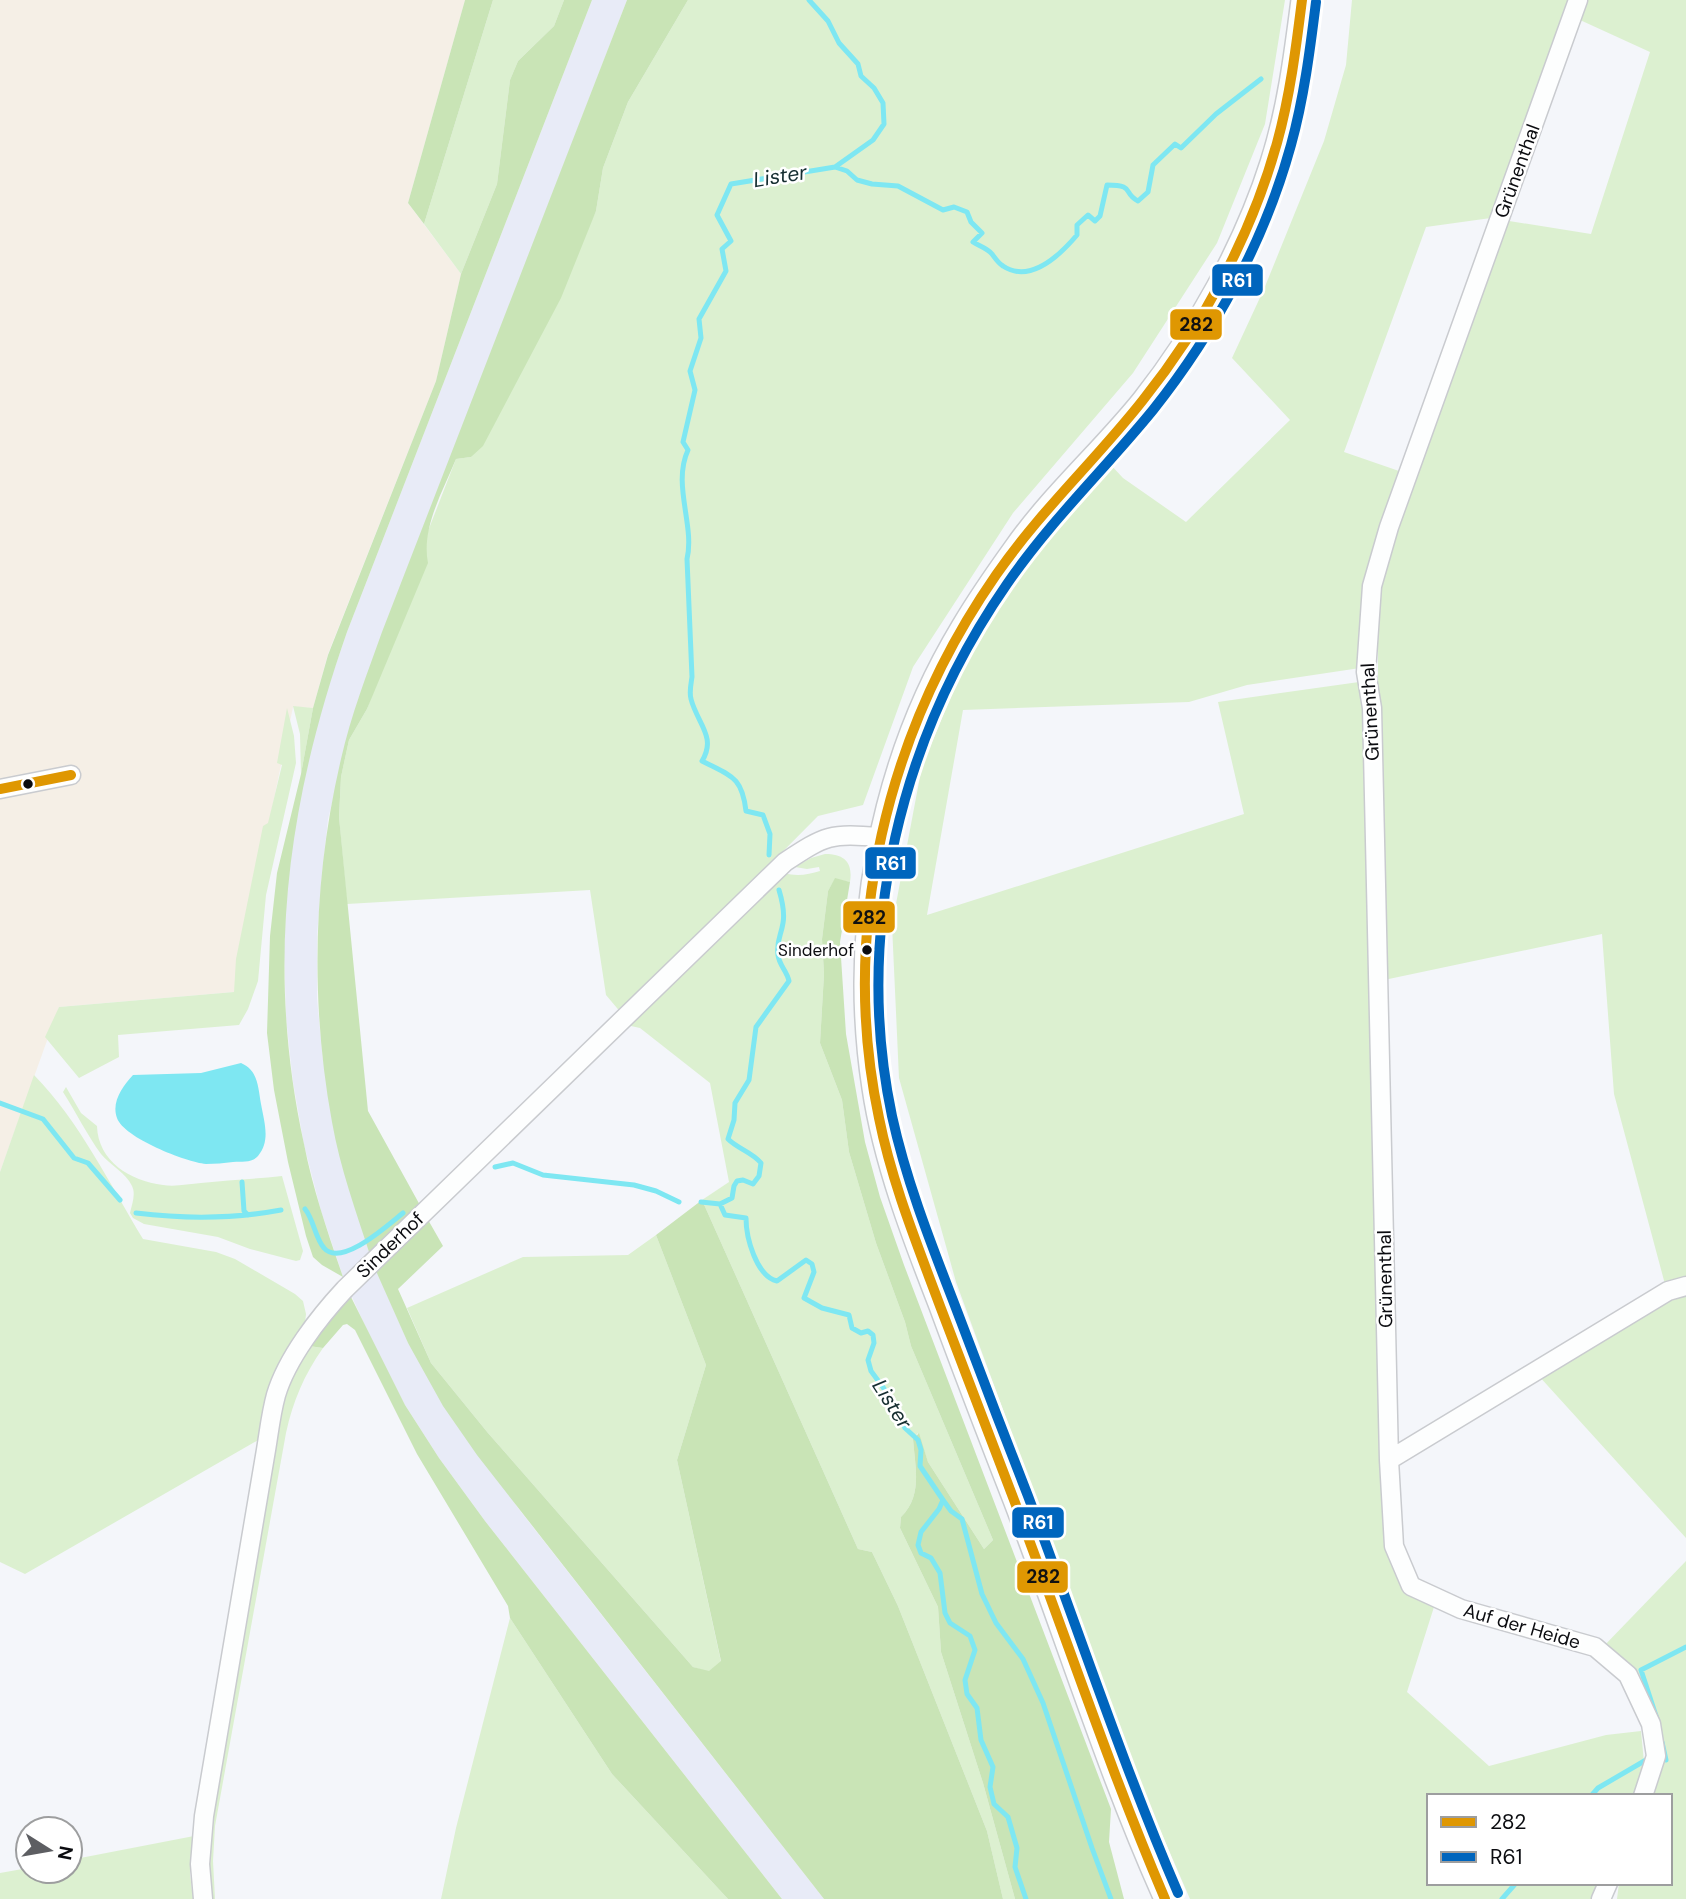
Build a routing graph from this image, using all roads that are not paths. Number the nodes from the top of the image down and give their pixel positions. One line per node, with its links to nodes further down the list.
1 (1302, 0): 5 (main road)
2 (1578, 0): 7 (street, Grünenthal)
3 (71, 775): 4 (street)
4 (0, 789)
5 (880, 837): 9 (street, Sinderhof); 10 (main road)
6 (1686, 1286): 7 (street)
7 (1390, 1460): 8 (street, Auf der Heide)
8 (1644, 1794)
9 (203, 1899)
10 (1165, 1899)

